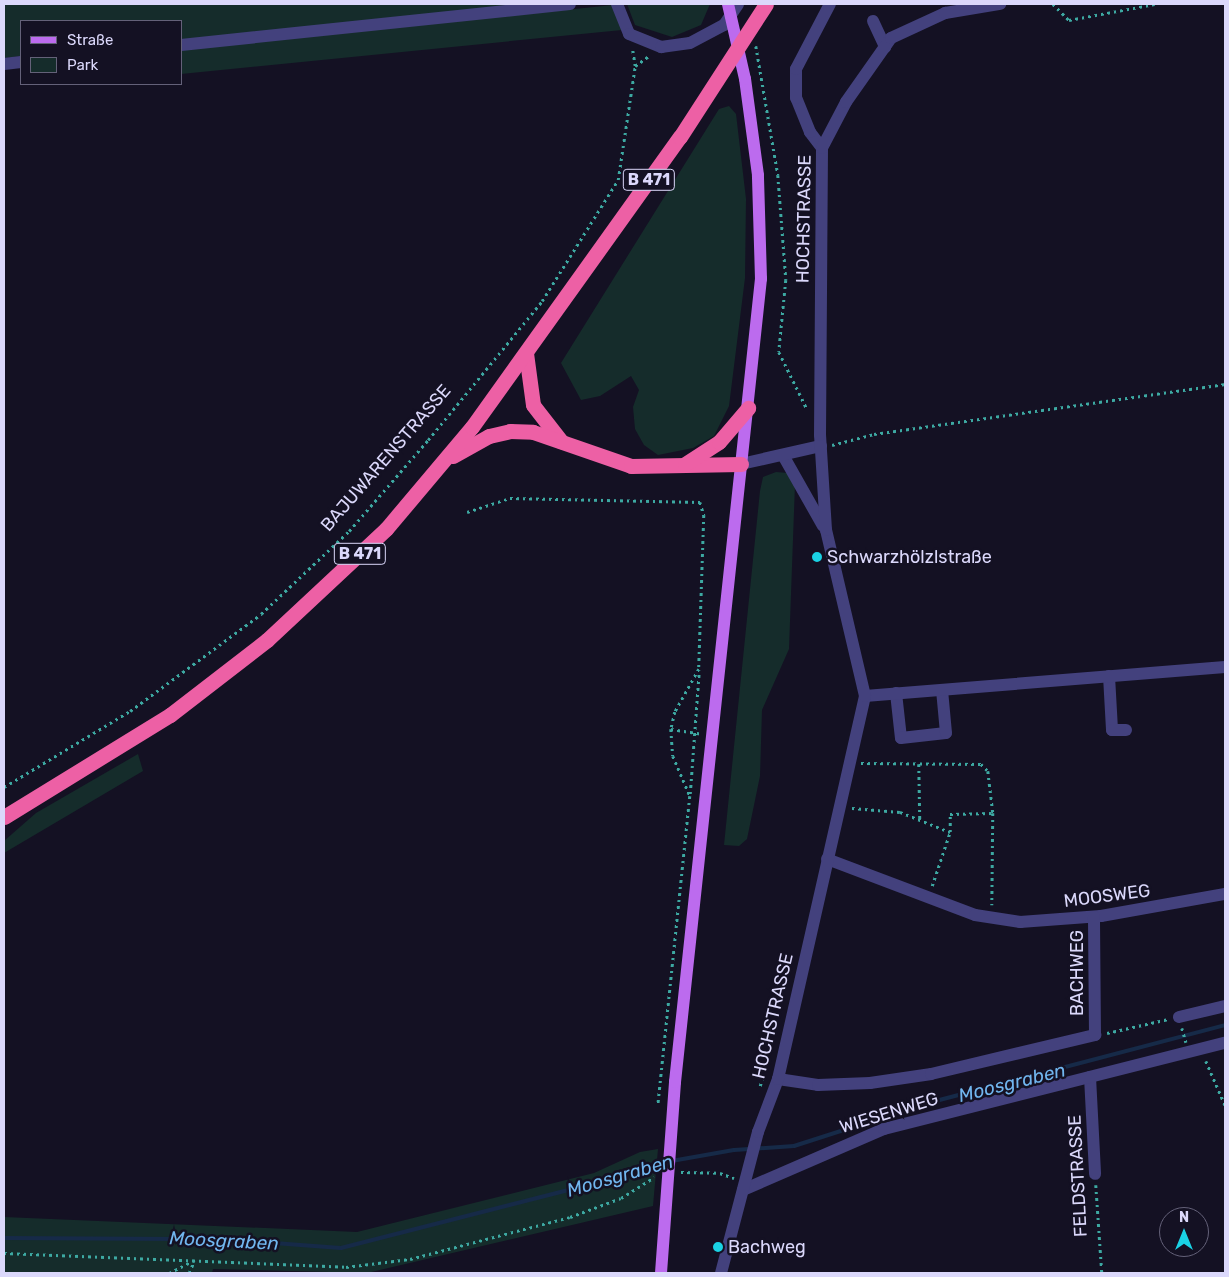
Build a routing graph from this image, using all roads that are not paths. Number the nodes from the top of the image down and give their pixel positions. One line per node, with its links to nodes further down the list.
1 (570, 4): 9 (street)
2 (617, 4): 4 (street)
3 (728, 4): 15 (main road)
4 (738, 4)
5 (766, 4): 14 (highway, B 471)
6 (830, 4): 13 (street)
7 (1000, 4): 10 (street, HOCHSTRASSE)
8 (873, 21): 10 (street)
9 (182, 45)
10 (884, 47): 13 (street, HOCHSTRASSE)
11 (20, 62): 12 (street)
12 (4, 64)
13 (822, 148): 16 (street, HOCHSTRASSE)
14 (526, 353): 17 (highway); 19 (highway, B 471)
15 (748, 408): 20 (highway); 21 (main road)
16 (821, 440): 18 (street); 22 (street, HOCHSTRASSE)
17 (561, 441): 19 (highway); 20 (highway)
18 (784, 457): 21 (street); 22 (street)
19 (446, 460): 29 (highway, B 471)
20 (684, 464): 21 (highway)
21 (741, 464): 40 (main road)
22 (826, 530): 27 (street, HOCHSTRASSE)
23 (1225, 667): 24 (street)
24 (1110, 676): 25 (street); 28 (street)
25 (942, 690): 26 (street); 26 (street)
26 (896, 694): 27 (street)
27 (865, 696): 30 (street, HOCHSTRASSE)
28 (1126, 730)
29 (4, 817)
30 (827, 859): 32 (street, MOOSWEG); 37 (street, HOCHSTRASSE)
31 (1225, 896): 32 (street, MOOSWEG)
32 (1094, 917): 37 (street, BACHWEG)
33 (1225, 1006): 34 (street)
34 (1179, 1017)
35 (1225, 1043): 36 (street, WIESENWEG)
36 (1090, 1076): 38 (street, FELDSTRASSE); 39 (street, WIESENWEG)
37 (778, 1079): 39 (street, HOCHSTRASSE)
38 (1095, 1174)
39 (743, 1190): 41 (street, HOCHSTRASSE)
40 (661, 1273)
41 (721, 1273)

